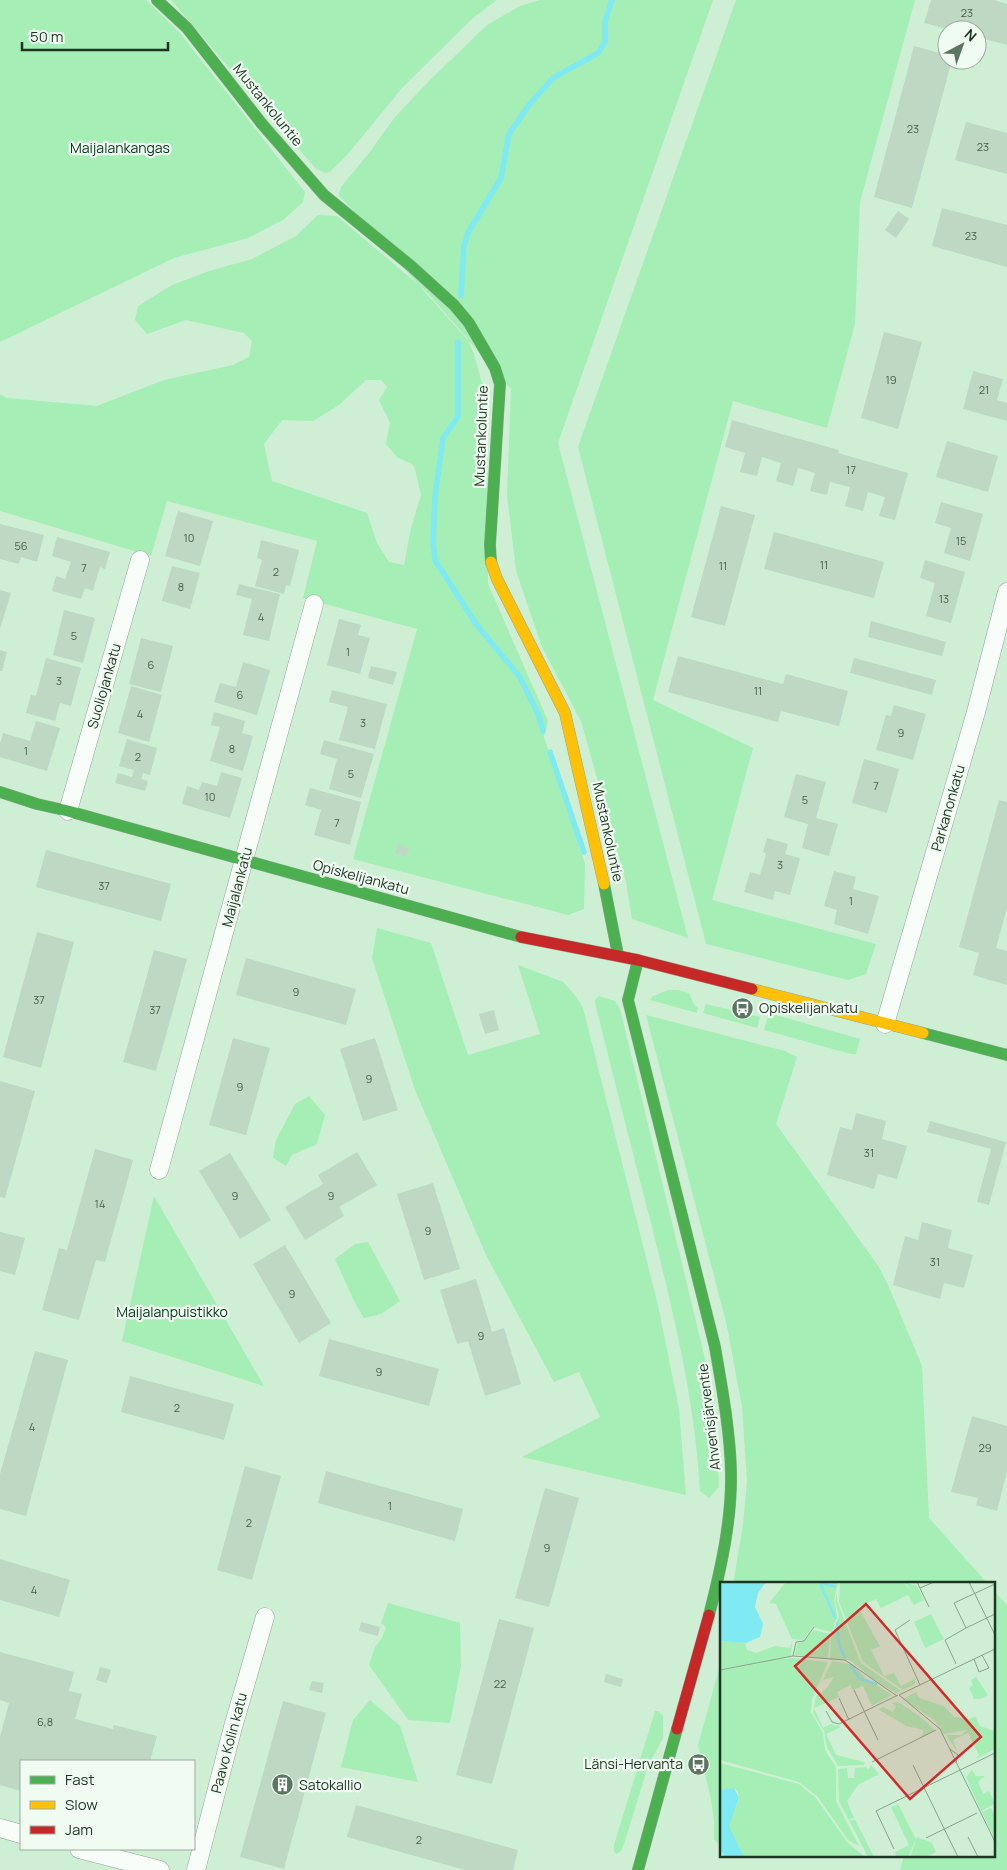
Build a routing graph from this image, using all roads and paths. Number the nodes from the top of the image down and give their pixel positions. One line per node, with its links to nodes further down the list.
1 (157, 0): 8 (street, Mustankoluntie)
2 (140, 560): 6 (street, Suoliojankatu)
3 (1007, 592): 10 (street, Parkanonkatu)
4 (314, 604): 7 (street, Maijalankatu)
5 (0, 792): 6 (street, Opiskelijankatu)
6 (68, 811): 7 (street, Opiskelijankatu)
7 (244, 860): 8 (street, Opiskelijankatu); 12 (street, Maijalankatu)
8 (618, 955): 9 (street, Opiskelijankatu)
9 (638, 960): 10 (street, Opiskelijankatu); 19 (street, Ahvenisjärventie)
10 (885, 1024): 11 (street, Opiskelijankatu)
11 (1007, 1055)
12 (158, 1170)
13 (266, 1617): 18 (street, Paavo Kolin katu)
14 (0, 1828): 15 (street)
15 (20, 1834)
16 (83, 1850): 17 (street)
17 (160, 1870)
18 (196, 1870)
19 (638, 1870)

